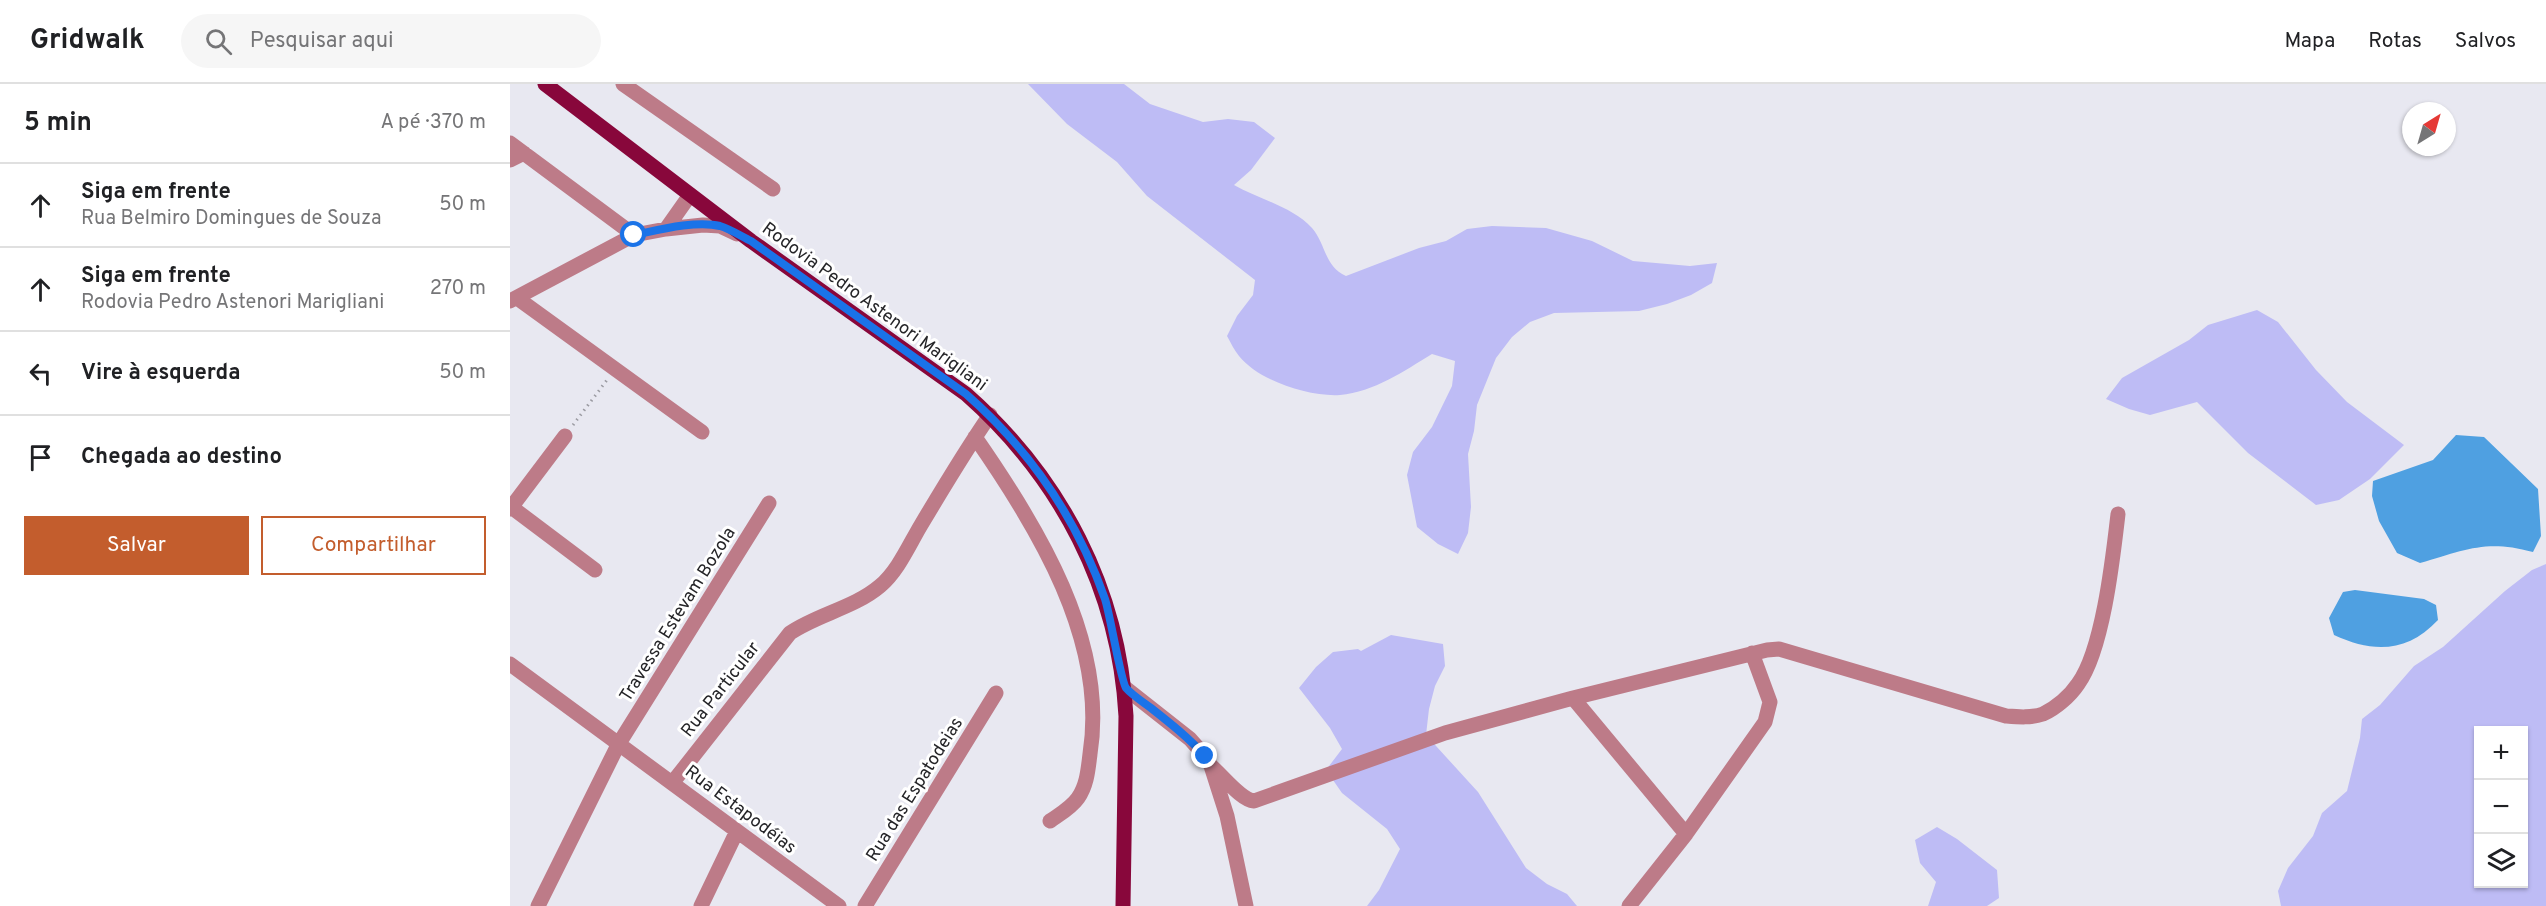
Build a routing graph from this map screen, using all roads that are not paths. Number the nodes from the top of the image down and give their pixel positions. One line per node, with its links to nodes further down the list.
1 (545, 84): 6 (main road, Rodovia Pedro Astenori Marigliani)
2 (623, 84): 5 (street)
3 (510, 143): 4 (street)
4 (517, 157): 8 (street)
5 (774, 189)
6 (690, 195): 7 (street); 9 (main road, Rodovia Pedro Astenori Marigliani)
7 (666, 229): 8 (street); 9 (street)
8 (634, 235): 10 (street)
9 (751, 241): 11 (main road, Rodovia Pedro Astenori Marigliani)
10 (513, 299): 12 (street)
11 (990, 415): 14 (street, Rua Particular); 21 (main road, Rodovia Pedro Astenori Marigliani)
12 (702, 432)
13 (565, 436): 16 (street)
14 (975, 437): 26 (street, Rua Particular); 27 (street)
15 (769, 503): 24 (street, Travessa Estevam Bozola)
16 (511, 507): 18 (street)
17 (2118, 514): 19 (street)
18 (595, 570)
19 (1752, 653): 23 (street); 29 (street)
20 (510, 664): 24 (street, Rua Estapodéias)
21 (1124, 687): 25 (street); 34 (main road, Rodovia Pedro Astenori Marigliani)
22 (996, 693): 33 (street, Rua das Espatodeias)
23 (1573, 698): 25 (street); 29 (street)
24 (618, 745): 26 (street, Rua Estapodéias); 30 (street, Travessa Estevam Bozola)
25 (1212, 766): 35 (street)
26 (673, 782): 28 (street, Rua Estapodéias)
27 (1050, 821)
28 (737, 831): 31 (street); 32 (street, Rua Estapodéias)
29 (1686, 834): 36 (street)
30 (538, 906)
31 (701, 906)
32 (839, 906)
33 (865, 906)
34 (1123, 906)
35 (1246, 906)
36 (1629, 906)

